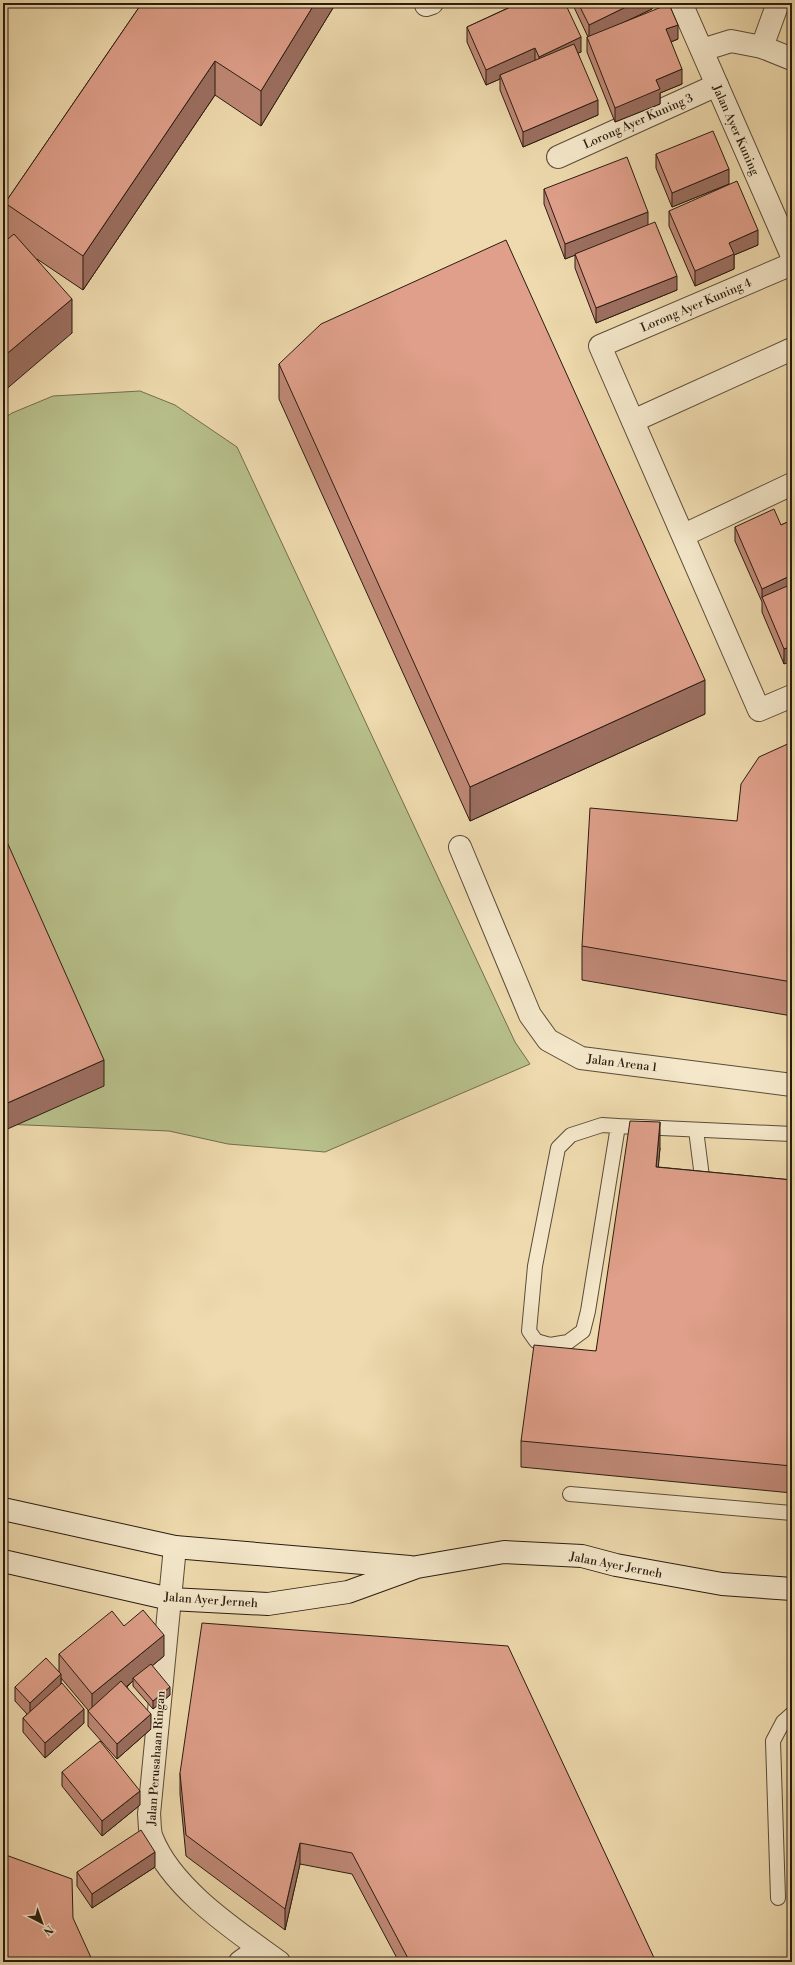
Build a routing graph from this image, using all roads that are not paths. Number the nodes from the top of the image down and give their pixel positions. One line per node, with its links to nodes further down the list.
1 (681, 3): 4 (street, Jalan Ayer Kuning)
2 (778, 3): 3 (street)
3 (762, 47): 4 (street); 5 (street)
4 (702, 50): 6 (street, Jalan Ayer Kuning)
5 (792, 59)
6 (717, 85): 7 (street, Lorong Ayer Kuning 3); 8 (street, Jalan Ayer Kuning)
7 (558, 157)
8 (792, 256)
9 (792, 264): 11 (street, Lorong Ayer Kuning 4)
10 (792, 349): 11 (street)
11 (633, 421): 13 (street)
12 (792, 484): 13 (street)
13 (684, 535): 14 (street)
14 (792, 696)
15 (460, 847): 16 (street, Jalan Arena 1)
16 (792, 1085)
17 (618, 1126): 17 (lane); 18 (lane)
18 (696, 1130): 19 (lane); 20 (lane)
19 (792, 1134)
20 (723, 1188)
21 (570, 1494): 23 (lane)
22 (3, 1509): 24 (street, Jalan Ayer Jerneh)
23 (792, 1513)
24 (175, 1547): 26 (street, Jalan Ayer Jerneh); 28 (street, Jalan Perusahaan Ringan)
25 (3, 1561): 28 (street, Jalan Ayer Jerneh)
26 (417, 1567): 27 (street, Jalan Ayer Jerneh); 28 (street, Jalan Ayer Jerneh)
27 (792, 1589)
28 (170, 1599): 31 (street, Jalan Perusahaan Ringan)
29 (792, 1714): 30 (lane)
30 (778, 1898)
31 (259, 1948): 32 (street); 33 (street, Jalan Perusahaan Ringan)
32 (240, 1962)
33 (278, 1962)

